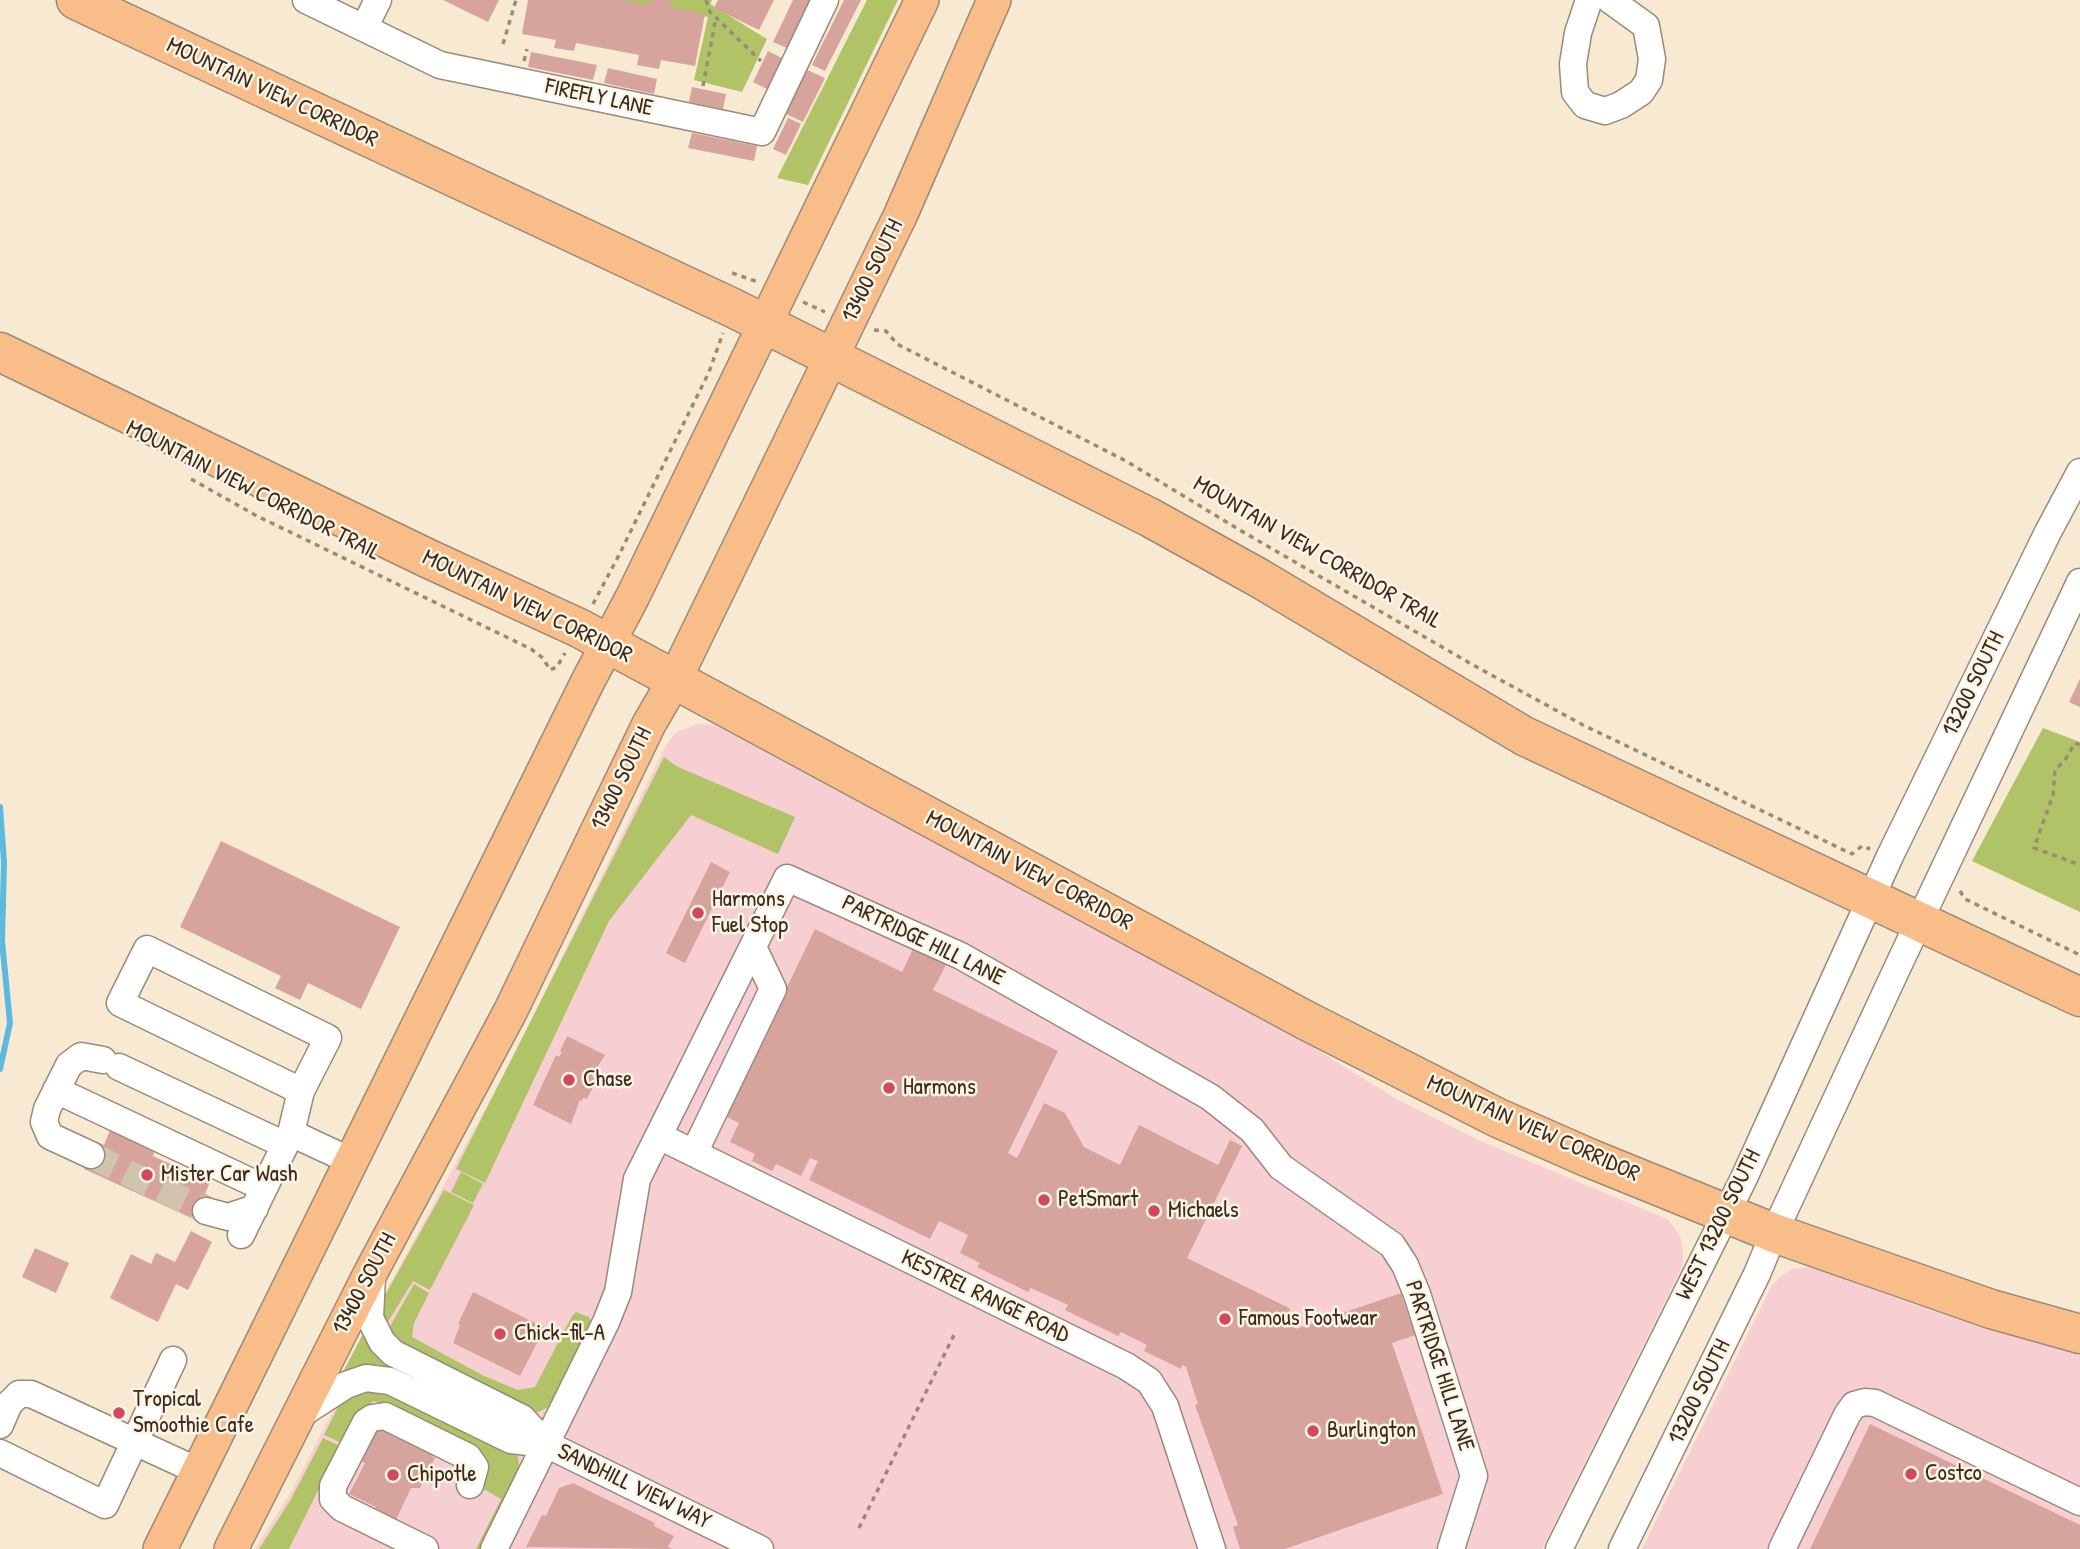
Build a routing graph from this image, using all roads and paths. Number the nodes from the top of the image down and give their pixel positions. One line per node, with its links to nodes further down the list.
1 (76, 0): 17 (highway, MOUNTAIN VIEW CORRIDOR)
2 (306, 0): 12 (street, FIREFLY LANE)
3 (378, 0): 12 (street)
4 (516, 0): 13 (path)
5 (706, 0): 11 (path)
6 (825, 0): 12 (street, FIREFLY LANE)
7 (922, 0): 17 (main road)
8 (994, 0): 18 (main road, 13400 SOUTH)
9 (1589, 0): 10 (street)
10 (1611, 0)
11 (716, 17): 14 (path); 15 (path)
12 (364, 29)
13 (503, 44)
14 (761, 61)
15 (703, 86)
16 (747, 277): 17 (path, MOUNTAIN VIEW CORRIDOR TRAIL)
17 (773, 308): 18 (path, MOUNTAIN VIEW CORRIDOR TRAIL); 21 (highway, MOUNTAIN VIEW CORRIDOR); 26 (main road)
18 (848, 323): 21 (main road, 13400 SOUTH); 30 (path, MOUNTAIN VIEW CORRIDOR TRAIL)
19 (721, 338): 24 (path)
20 (0, 352): 26 (highway, MOUNTAIN VIEW CORRIDOR)
21 (832, 358): 28 (main road, 13400 SOUTH); 33 (highway, MOUNTAIN VIEW CORRIDOR)
22 (2080, 472): 33 (street, 13200 SOUTH)
23 (190, 479): 27 (path, MOUNTAIN VIEW CORRIDOR TRAIL)
24 (607, 578)
25 (2080, 582): 34 (street)
26 (608, 645): 28 (highway, MOUNTAIN VIEW CORRIDOR); 44 (main road)
27 (557, 667)
28 (674, 681): 47 (highway, MOUNTAIN VIEW CORRIDOR); 50 (main road, 13400 SOUTH)
29 (2080, 745): 31 (path)
30 (1870, 849)
31 (2080, 865)
32 (1959, 879): 36 (path)
33 (1872, 898): 34 (highway, MOUNTAIN VIEW CORRIDOR); 47 (street, WEST 13200 SOUTH)
34 (1919, 922): 37 (highway, MOUNTAIN VIEW CORRIDOR); 48 (street)
35 (753, 947): 40 (street, PARTRIDGE HILL LANE); 42 (street); 69 (street, PARTRIDGE HILL LANE)
36 (2080, 955)
37 (2080, 997)
38 (56, 1090): 41 (street); 43 (street); 45 (street)
39 (301, 1091): 39 (street); 41 (street)
40 (659, 1136): 42 (street, KESTREL RANGE ROAD); 57 (street, PARTRIDGE HILL LANE)
41 (288, 1139): 44 (street); 45 (street)
42 (694, 1153): 68 (street, KESTREL RANGE ROAD)
43 (90, 1156)
44 (351, 1161): 59 (main road)
45 (259, 1198): 46 (street); 49 (street)
46 (206, 1211)
47 (1726, 1213): 48 (highway, MOUNTAIN VIEW CORRIDOR); 70 (street, WEST 13200 SOUTH)
48 (1774, 1233): 52 (highway, MOUNTAIN VIEW CORRIDOR); 71 (street, 13200 SOUTH)
49 (241, 1235)
50 (372, 1270): 54 (main road, 13400 SOUTH); 57 (street, SANDHILL VIEW WAY)
51 (955, 1333): 62 (path)
52 (2080, 1334)
53 (173, 1360): 56 (street)
54 (296, 1417): 57 (street, SANDHILL VIEW WAY); 64 (main road, 13400 SOUTH)
55 (0, 1425): 56 (street)
56 (135, 1442): 58 (street); 59 (street)
57 (546, 1444): 66 (street, PARTRIDGE HILL LANE); 67 (street, SANDHILL VIEW WAY)
58 (0, 1452)
59 (198, 1471): 63 (main road)
60 (470, 1485): 65 (street)
61 (2080, 1502): 72 (street)
62 (859, 1528)
63 (160, 1549)
64 (231, 1549)
65 (425, 1549)
66 (495, 1549)
67 (760, 1549)
68 (1212, 1549)
69 (1451, 1549)
70 (1559, 1549)
71 (1622, 1549)
72 (1782, 1549)

